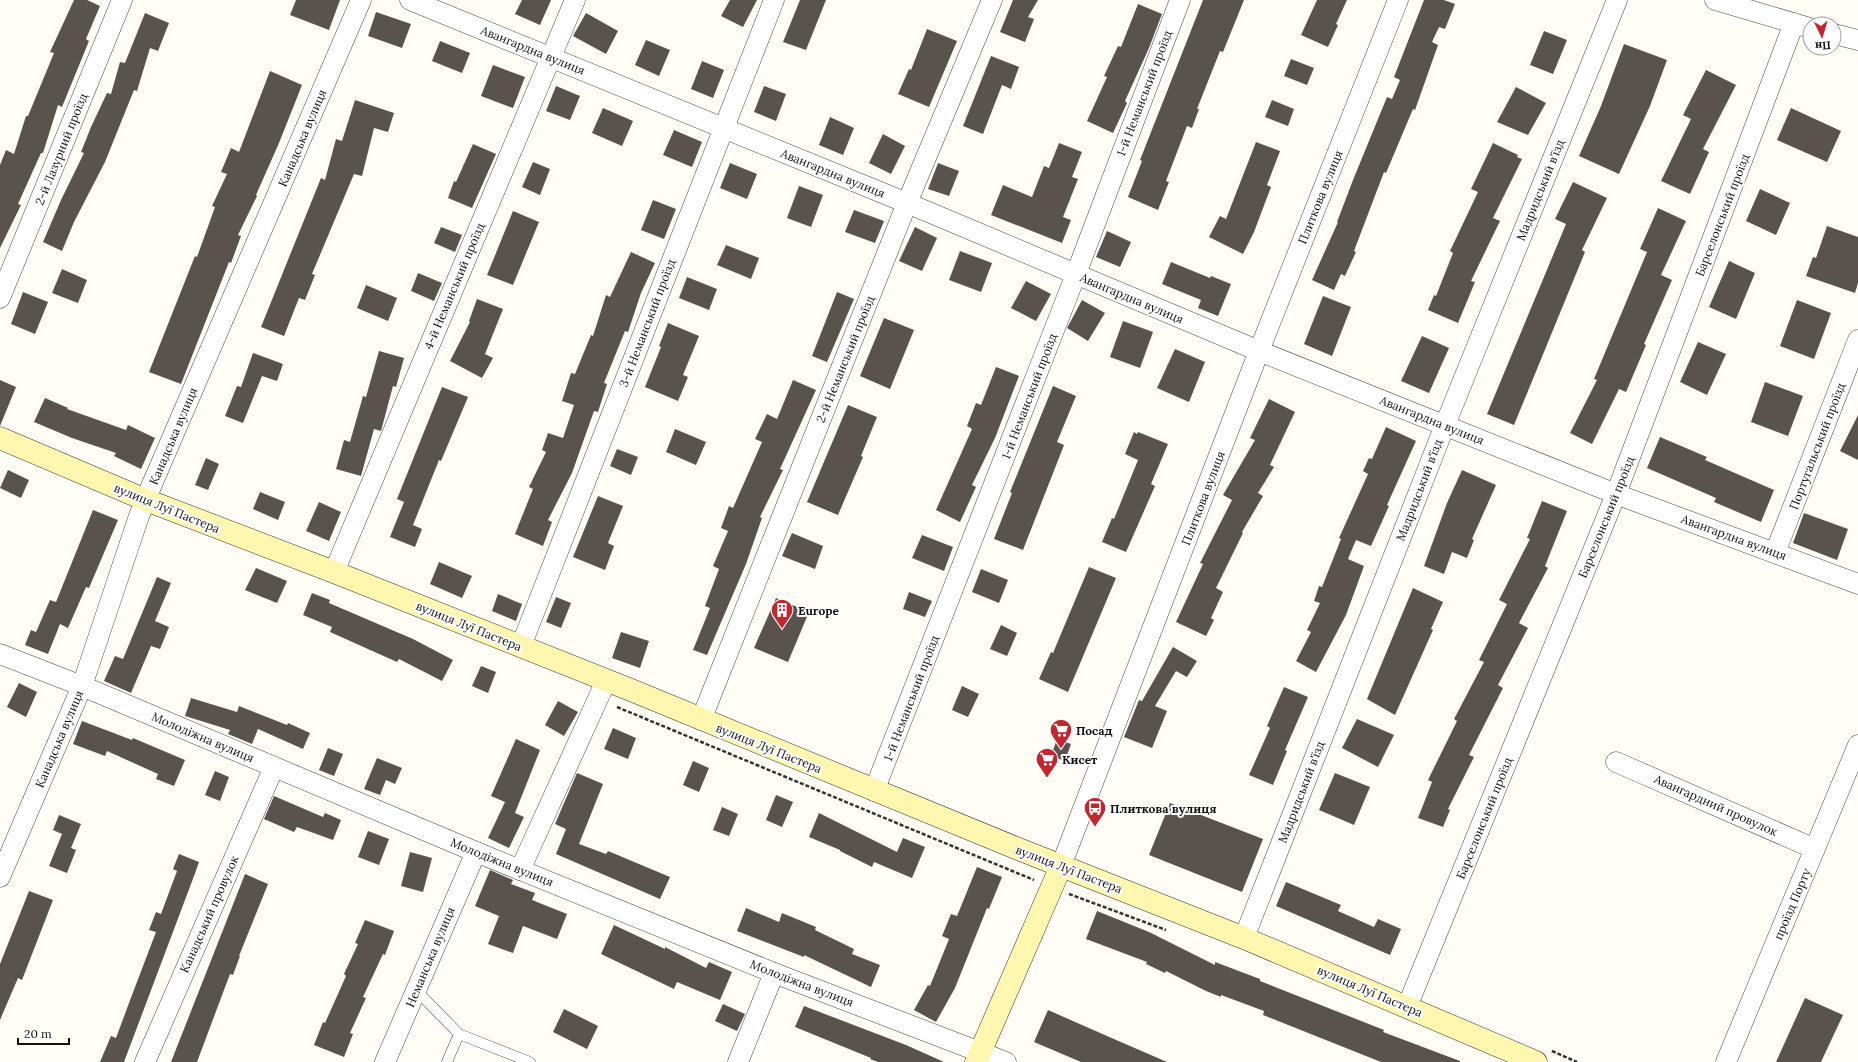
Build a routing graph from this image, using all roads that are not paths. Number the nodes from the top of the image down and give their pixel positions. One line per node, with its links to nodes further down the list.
1 (122, 0): 18 (street, 2-й Лазурний проїзд)
2 (361, 0): 24 (street, Канадська вулиця)
3 (410, 0): 14 (street, Авангардна вулиця)
4 (575, 0): 14 (street, 4-й Неманський проїзд)
5 (774, 0): 15 (street, 3-й Неманський проїзд)
6 (992, 0): 16 (street, 2-й Неманський проїзд)
7 (1180, 0): 17 (street, 1-й Неманський проїзд)
8 (1398, 0): 20 (street, Плиткова вулиця)
9 (1617, 0): 21 (street, Мадридський в'їзд)
10 (1715, 0): 11 (street)
11 (1802, 26): 23 (street, Барселонський проїзд)
12 (1842, 36): 13 (street)
13 (1858, 40)
14 (550, 57): 15 (street, Авангардна вулиця); 26 (street, 4-й Неманський проїзд)
15 (723, 128): 16 (street, Авангардна вулиця); 28 (street, 3-й Неманський проїзд)
16 (907, 203): 17 (street, Авангардна вулиця); 32 (street, 2-й Неманський проїзд)
17 (1076, 274): 20 (street, Авангардна вулиця); 36 (street, 1-й Неманський проїзд)
18 (0, 298)
19 (1858, 340): 25 (street, Португальський проїзд)
20 (1259, 351): 21 (street, Авангардна вулиця); 39 (street, Плиткова вулиця)
21 (1445, 425): 23 (street, Авангардна вулиця); 42 (street, Мадридський в'їзд)
22 (0, 438): 24 (street, вулиця Луї Пастера)
23 (1616, 494): 25 (street, Авангардна вулиця); 45 (street, Барселонський проїзд)
24 (146, 500): 26 (street, вулиця Луї Пастера); 31 (street, Канадська вулиця)
25 (1775, 553): 27 (street, Авангардна вулиця)
26 (334, 572): 28 (street, вулиця Луї Пастера)
27 (1858, 584)
28 (521, 646): 30 (street, вулиця Луї Пастера)
29 (0, 654): 31 (street, Молодіжна вулиця)
30 (606, 681): 32 (street, вулиця Луї Пастера); 40 (street)
31 (82, 686): 35 (street, Молодіжна вулиця); 41 (street, Канадська вулиця)
32 (701, 720): 36 (street, вулиця Луї Пастера)
33 (1858, 745): 37 (street, проїзд Порту)
34 (1616, 762): 37 (street, Авангардний провулок)
35 (274, 767): 38 (street, Молодіжна вулиця); 48 (street, Канадський провулок)
36 (874, 791): 39 (street, вулиця Луї Пастера)
37 (1815, 849): 55 (street, проїзд Порту)
38 (476, 852): 40 (street, Молодіжна вулиця); 44 (street, Неманська вулиця)
39 (1061, 866): 42 (street, вулиця Луї Пастера); 47 (street, Плиткова вулиця)
40 (520, 870): 43 (street, Молодіжна вулиця)
41 (0, 877)
42 (1244, 938): 45 (street, вулиця Луї Пастера)
43 (774, 973): 47 (street, Молодіжна вулиця); 52 (street)
44 (416, 990): 46 (lane); 49 (street, Неманська вулиця)
45 (1407, 1007): 54 (street, вулиця Луї Пастера)
46 (459, 1034): 50 (lane); 51 (lane)
47 (979, 1057): 53 (street, Молодіжна вулиця)
48 (145, 1062)
49 (385, 1062)
50 (447, 1062)
51 (530, 1062)
52 (738, 1062)
53 (1006, 1062)
54 (1536, 1062)
55 (1726, 1062)

